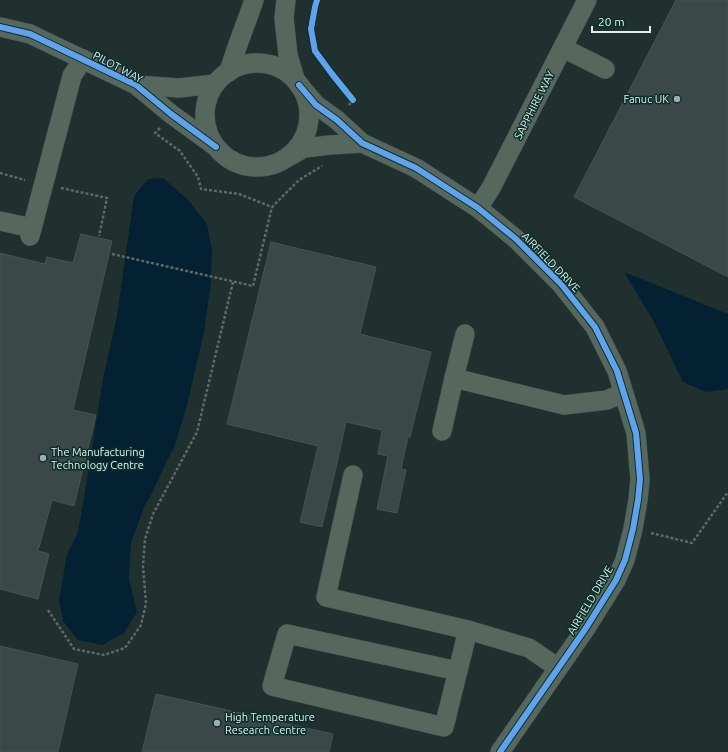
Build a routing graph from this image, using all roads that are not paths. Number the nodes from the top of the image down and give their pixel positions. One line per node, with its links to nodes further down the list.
1 (254, 0): 8 (street)
2 (286, 0): 9 (street)
3 (588, 0): 5 (street, SAPPHIRE WAY)
4 (0, 27): 6 (street, PILOT WAY)
5 (563, 48): 7 (street); 14 (street, SAPPHIRE WAY)
6 (83, 59): 10 (street, PILOT WAY); 15 (street)
7 (605, 70)
8 (222, 78): 9 (street); 10 (street, PILOT WAY); 12 (street)
9 (297, 82): 11 (street, AIRFIELD DRIVE); 13 (street)
10 (136, 85): 12 (street, PILOT WAY)
11 (362, 143): 13 (street, AIRFIELD DRIVE); 14 (street, AIRFIELD DRIVE)
12 (216, 147): 13 (street)
13 (284, 160)
14 (478, 208): 18 (street, AIRFIELD DRIVE)
15 (0, 221)
16 (465, 334): 17 (street)
17 (454, 378): 18 (street); 19 (street)
18 (623, 393): 22 (street, AIRFIELD DRIVE)
19 (442, 431)
20 (353, 475): 21 (street)
21 (468, 630): 22 (street); 23 (street)
22 (558, 668): 24 (street, AIRFIELD DRIVE)
23 (458, 671): 23 (street)
24 (500, 752)

